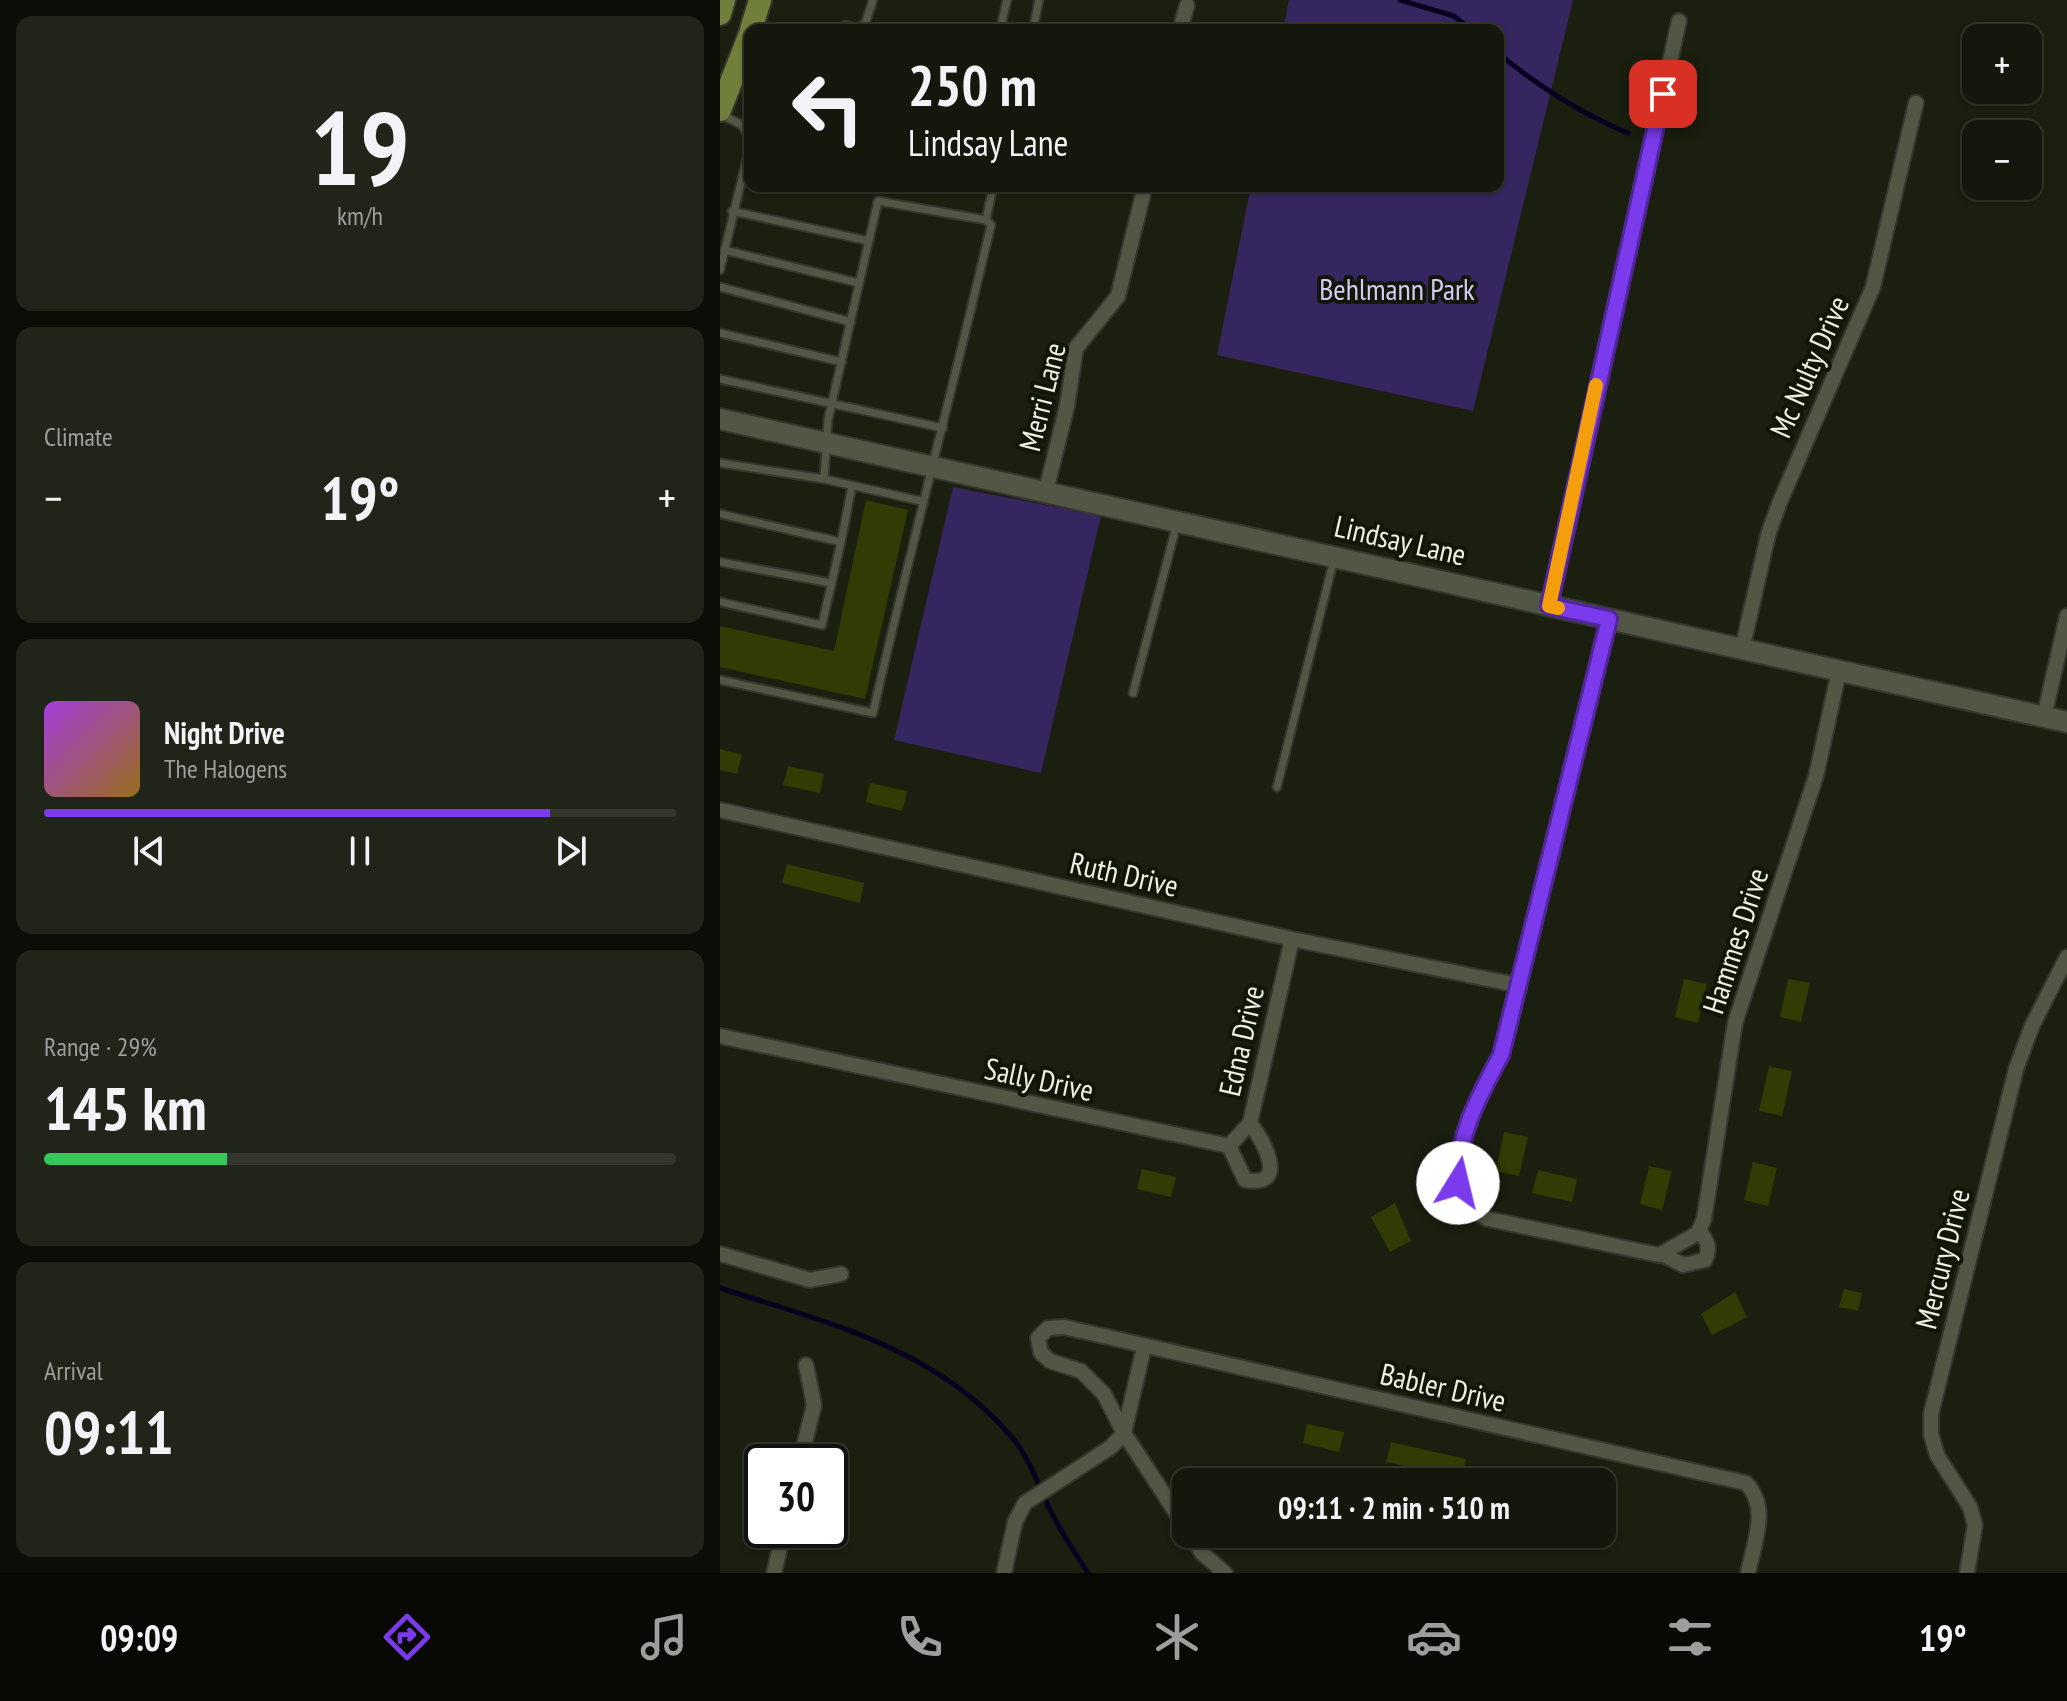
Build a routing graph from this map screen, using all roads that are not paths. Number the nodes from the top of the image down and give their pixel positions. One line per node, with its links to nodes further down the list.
1 (724, 0): 7 (main road)
2 (763, 0): 9 (main road)
3 (873, 0): 10 (lane)
4 (1007, 0): 11 (lane)
5 (1039, 0): 12 (lane)
6 (1187, 5): 13 (street)
7 (720, 14)
8 (1679, 21): 51 (street)
9 (755, 24)
10 (865, 24)
11 (1001, 24)
12 (1034, 24)
13 (1182, 24)
14 (744, 52): 16 (main road)
15 (1916, 103): 54 (street, Mc Nulty Drive)
16 (720, 112): 17 (lane)
17 (744, 129)
18 (744, 165): 21 (lane)
19 (992, 192): 22 (lane)
20 (1144, 192): 42 (street, Merri Lane)
21 (732, 211): 24 (lane); 25 (lane)
22 (986, 220): 25 (lane); 36 (lane)
23 (720, 221): 24 (lane)
24 (729, 224): 26 (lane)
25 (869, 241): 28 (lane)
26 (724, 250): 27 (lane); 28 (lane)
27 (720, 270)
28 (859, 283): 30 (lane)
29 (720, 287): 30 (lane)
30 (851, 322): 32 (lane)
31 (720, 333): 32 (lane)
32 (842, 362): 34 (lane)
33 (720, 379): 34 (lane)
34 (832, 405): 36 (lane); 37 (lane)
35 (720, 419): 37 (street, Lindsay Lane)
36 (943, 428): 39 (lane)
37 (829, 443): 39 (street, Lindsay Lane); 40 (lane)
38 (720, 463): 40 (lane)
39 (932, 466): 42 (street, Lindsay Lane); 43 (lane)
40 (824, 479): 41 (lane)
41 (852, 486): 43 (lane); 46 (lane)
42 (1046, 491): 45 (street, Lindsay Lane)
43 (921, 501): 56 (lane)
44 (720, 514): 46 (lane)
45 (1178, 521): 47 (street, Lindsay Lane); 57 (lane)
46 (841, 542): 49 (lane)
47 (1334, 557): 51 (street, Lindsay Lane); 60 (lane)
48 (720, 562): 49 (lane)
49 (831, 583): 50 (lane)
50 (720, 602)
51 (1549, 606): 53 (street, Lindsay Lane)
52 (2067, 616): 58 (street)
53 (1609, 619): 54 (street, Lindsay Lane); 64 (street)
54 (1742, 650): 55 (street, Lindsay Lane)
55 (1839, 671): 58 (street, Lindsay Lane); 70 (street, Hammes Drive)
56 (720, 680)
57 (1133, 693)
58 (2044, 717): 59 (street, Lindsay Lane)
59 (2067, 722)
60 (1277, 787)
61 (720, 810): 62 (street, Ruth Drive)
62 (1292, 939): 64 (street, Ruth Drive); 66 (street, Edna Drive)
63 (2067, 957): 85 (street, Mercury Drive)
64 (1517, 985): 68 (street)
65 (720, 1036): 67 (street, Sally Drive)
66 (1250, 1123): 67 (street, Edna Drive); 67 (street)
67 (1229, 1146)
68 (1459, 1165): 69 (street); 69 (street, Hammes Drive)
69 (1475, 1212): 72 (street, Hammes Drive)
70 (1699, 1230): 72 (street); 72 (street, Hammes Drive)
71 (720, 1254): 73 (street)
72 (1662, 1254)
73 (841, 1274)
74 (1144, 1347): 76 (street); 76 (street, Babler Drive); 84 (street, Babler Drive)
75 (806, 1365): 77 (street)
76 (1124, 1433): 78 (street); 82 (street)
77 (804, 1444)
78 (1172, 1507)
79 (780, 1548): 81 (street)
80 (1199, 1548): 83 (street)
81 (774, 1573)
82 (1004, 1573)
83 (1225, 1573)
84 (1748, 1573)
85 (1967, 1573)

